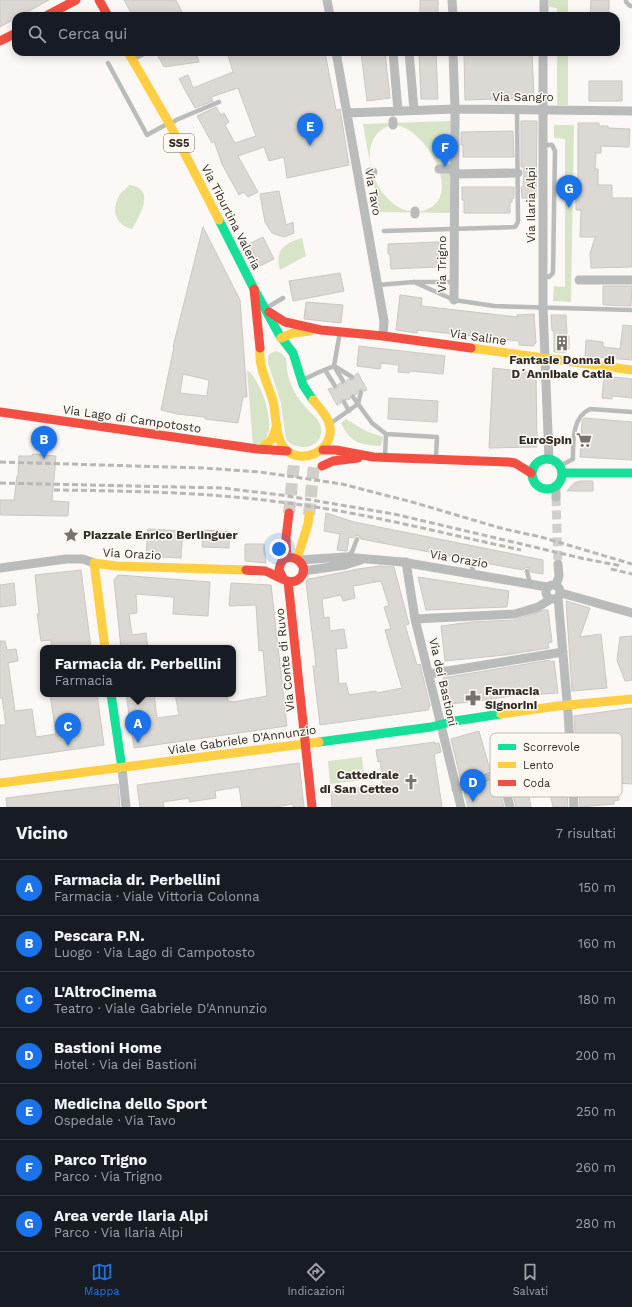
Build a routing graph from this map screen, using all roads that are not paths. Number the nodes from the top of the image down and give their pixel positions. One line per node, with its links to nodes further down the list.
1 (76, 0): 8 (main road)
2 (99, 0): 9 (main road)
3 (327, 0): 10 (street)
4 (452, 0): 11 (street)
5 (544, 0): 12 (street)
6 (626, 0): 7 (lane)
7 (632, 6)
8 (54, 12)
9 (106, 12)
10 (329, 12)
11 (452, 12)
12 (544, 12)
13 (12, 34): 14 (main road)
14 (0, 41)
15 (131, 56): 30 (main road, Via Tiburtina Valeria / SS5)
16 (337, 56): 29 (street, Via Tavo)
17 (393, 56): 27 (street)
18 (409, 56): 26 (street)
19 (453, 56): 23 (street, Via Trigno)
20 (544, 56): 25 (street, Via Ilaria Alpi)
21 (108, 63): 30 (lane)
22 (219, 102): 30 (lane)
23 (455, 109): 24 (street, Via Sangro); 26 (street, Via Sangro); 32 (street, Via Trigno)
24 (517, 109): 25 (street, Via Sangro); 33 (lane, Via Trigno)
25 (543, 109): 28 (street, Via Sangro); 44 (street, Via Ilaria Alpi)
26 (414, 110): 27 (street, Via Sangro)
27 (398, 111): 29 (street, Via Sangro)
28 (632, 111)
29 (347, 113): 40 (street, Via Tavo)
30 (169, 124): 41 (main road, Via Tiburtina Valeria / SS5)
31 (439, 169): 32 (street)
32 (453, 171): 33 (street); 34 (street, Via Trigno)
33 (518, 173): 34 (lane, Via Trigno)
34 (454, 229): 35 (lane); 39 (street, Via Trigno)
35 (384, 231)
36 (579, 280): 37 (street)
37 (632, 280)
38 (414, 282): 39 (lane); 40 (lane); 43 (lane)
39 (454, 282): 43 (street, Via Trigno)
40 (378, 285): 49 (street, Via Tavo)
41 (254, 289): 45 (main road, Via Tiburtina Valeria / SS5); 51 (main road, Via Tiburtina Valeria / SS5)
42 (283, 298): 45 (lane)
43 (454, 300): 44 (lane)
44 (543, 307): 46 (lane); 52 (street, Via Ilaria Alpi)
45 (268, 310): 47 (main road, Via Saline); 50 (main road, Via Tiburtina Valeria / SS5)
46 (632, 310)
47 (321, 330): 48 (main road, Via Saline); 50 (main road, Via Saline)
48 (340, 332): 49 (main road, Via Saline); 53 (lane)
49 (382, 336): 52 (main road, Via Saline)
50 (275, 341): 51 (main road); 57 (main road, SS5)
51 (260, 356): 68 (main road, SS5)
52 (545, 358): 55 (main road, Via Saline); 76 (street, Via Ilaria Alpi)
53 (334, 366): 54 (lane); 56 (lane); 58 (lane)
54 (325, 370): 57 (lane); 59 (lane)
55 (632, 370)
56 (352, 377)
57 (302, 381): 67 (main road, SS5)
58 (344, 381)
59 (334, 386)
60 (361, 392): 63 (lane)
61 (353, 397): 63 (lane)
62 (344, 402): 64 (lane)
63 (358, 404): 64 (lane); 69 (lane)
64 (349, 411): 67 (lane)
65 (0, 412): 70 (main road, Via Lago di Campotosto)
66 (632, 412): 77 (lane)
67 (330, 424): 71 (main road)
68 (277, 425): 70 (main road); 72 (main road, SS5)
69 (386, 434): 74 (lane); 75 (lane)
70 (261, 450): 72 (main road, Via Lago di Campotosto)
71 (320, 452): 72 (main road, Via Lago di Campotosto); 73 (main road); 73 (main road)
72 (291, 456)
73 (373, 456): 74 (main road)
74 (385, 457): 75 (main road)
75 (436, 459): 79 (main road)
76 (549, 459): 77 (main road); 79 (main road)
77 (561, 469): 78 (main road); 79 (main road)
78 (632, 472)
79 (531, 473)
80 (289, 513): 87 (main road)
81 (309, 515): 84 (main road)
82 (357, 539): 83 (lane)
83 (345, 557): 84 (street, Via Orazio); 85 (street, Via Orazio)
84 (298, 559): 87 (main road); 93 (main road)
85 (366, 559): 88 (street, Via Orazio); 93 (street, Via Orazio)
86 (470, 560): 95 (lane)
87 (284, 561): 92 (main road, Via Orazio); 96 (main road)
88 (406, 562): 95 (street, Via Orazio); 100 (street, Via dei Bastioni)
89 (94, 563): 91 (street); 92 (main road, Via Orazio); 101 (main road)
90 (558, 564): 98 (street)
91 (0, 568)
92 (264, 571): 96 (main road, Via Orazio)
93 (303, 571): 96 (main road)
94 (527, 571): 97 (lane)
95 (474, 574): 97 (street, Via Orazio)
96 (286, 580): 109 (main road, Via Conte di Ruvo)
97 (530, 584): 98 (street, Via Orazio)
98 (555, 592): 99 (street, Via Orazio); 100 (street); 102 (street)
99 (632, 613)
100 (415, 619): 103 (street, Via dei Bastioni)
101 (105, 645)
102 (563, 652): 103 (street); 106 (street)
103 (429, 674): 107 (street, Via dei Bastioni)
104 (111, 697): 110 (main road)
105 (632, 699): 106 (main road, Viale Gabriele D'Annunzio)
106 (568, 705): 107 (main road, Viale Gabriele D'Annunzio); 108 (street)
107 (440, 725): 109 (main road, Viale Gabriele D'Annunzio); 113 (street, Via dei Bastioni)
108 (570, 733)
109 (306, 743): 110 (main road, Viale Gabriele D'Annunzio); 117 (main road, Via Conte di Ruvo)
110 (122, 768): 112 (main road, Viale Gabriele D'Annunzio); 116 (street)
111 (490, 776): 113 (street)
112 (0, 783)
113 (456, 789): 118 (street, Via dei Bastioni)
114 (507, 797): 119 (street)
115 (574, 797): 120 (street)
116 (126, 807)
117 (312, 807)
118 (461, 807)
119 (510, 807)
120 (574, 807)

